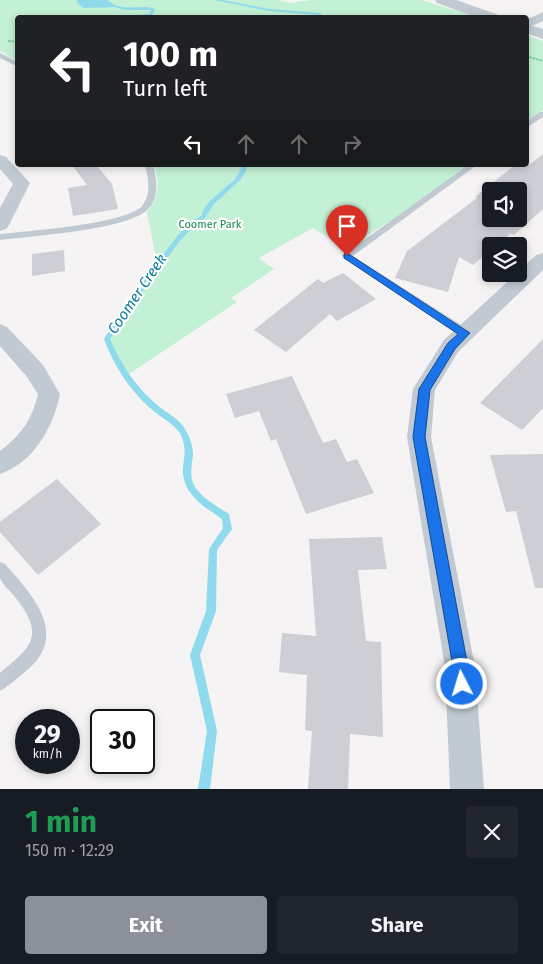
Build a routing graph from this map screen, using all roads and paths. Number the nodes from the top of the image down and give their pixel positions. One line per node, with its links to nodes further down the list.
1 (442, 0): 2 (street)
2 (485, 15)
3 (543, 16): 4 (street)
4 (529, 25)
5 (529, 28): 6 (street)
6 (543, 34)
7 (0, 55): 10 (lane)
8 (529, 57): 9 (path)
9 (543, 61)
10 (15, 63)
11 (543, 114): 12 (lane)
12 (529, 124)
13 (0, 161): 16 (street)
14 (149, 167): 17 (lane)
15 (470, 167): 20 (lane)
16 (0, 225)
17 (0, 237)
18 (543, 259): 20 (street)
19 (0, 332): 21 (street)
20 (465, 333): 24 (street)
21 (0, 464)
22 (0, 569): 23 (lane)
23 (0, 683)
24 (467, 789)

